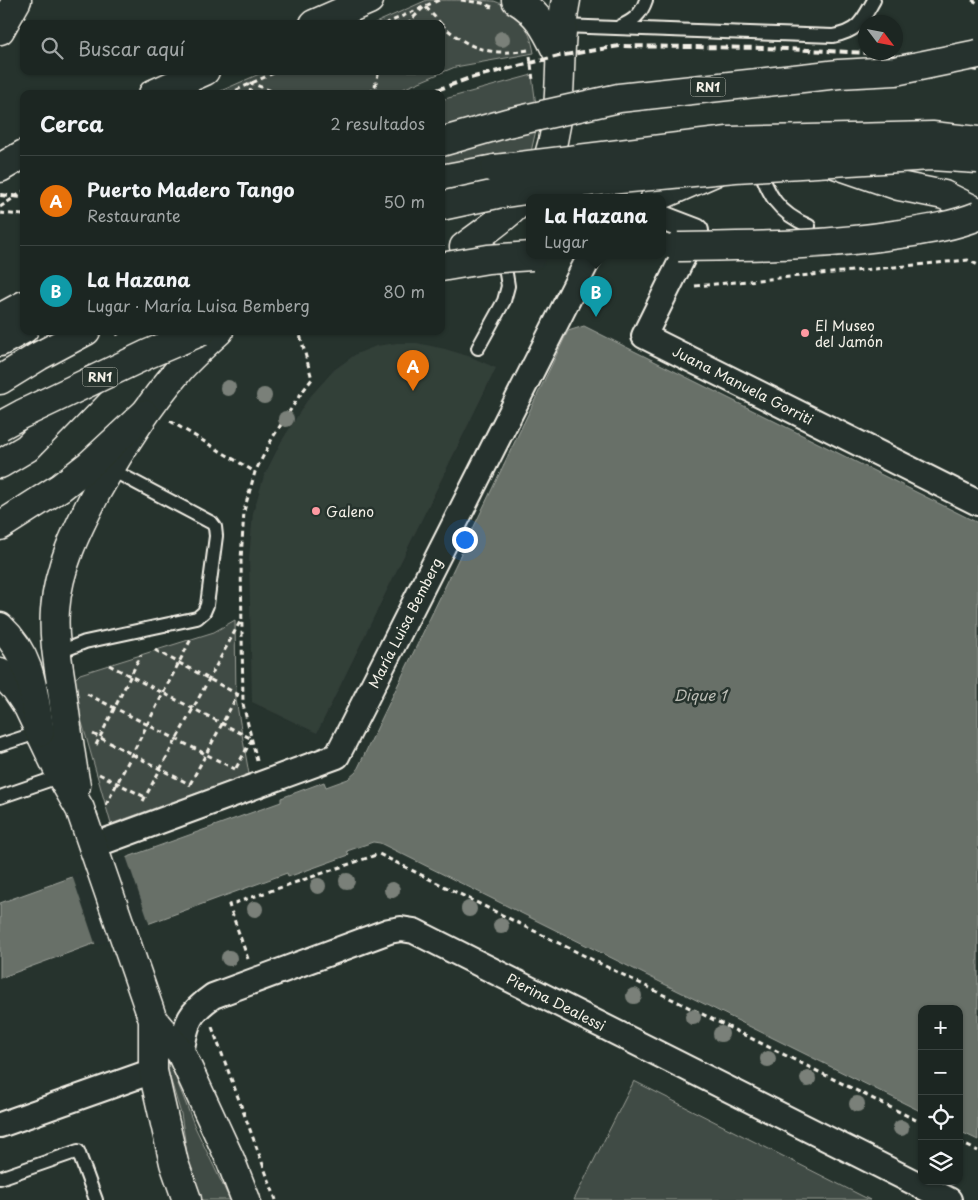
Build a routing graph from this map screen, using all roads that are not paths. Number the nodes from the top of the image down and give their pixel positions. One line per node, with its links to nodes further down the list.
1 (17, 0): 9 (main road)
2 (369, 0): 7 (main road)
3 (646, 0): 8 (lane)
4 (874, 0): 8 (lane)
5 (507, 5): 11 (main road)
6 (564, 13): 8 (lane); 11 (main road)
7 (323, 20)
8 (617, 28)
9 (0, 30)
10 (978, 54): 14 (main road, RN1, bridge)
11 (559, 56): 21 (main road)
12 (196, 75): 13 (main road)
13 (162, 90)
14 (445, 141)
15 (978, 141): 20 (main road, bridge)
16 (20, 156): 19 (main road)
17 (755, 157): 22 (main road); 25 (main road); 27 (lane)
18 (978, 159): 24 (main road, bridge)
19 (0, 168)
20 (445, 178)
21 (529, 194)
22 (663, 194)
23 (526, 197): 31 (main road)
24 (445, 205)
25 (978, 214): 30 (main road, bridge)
26 (666, 220): 49 (street, Juana Manuela Gorriti)
27 (809, 226)
28 (502, 246): 29 (main road); 31 (main road); 43 (lane)
29 (526, 246)
30 (666, 248)
31 (453, 249)
32 (526, 256): 34 (main road, bridge)
33 (588, 259): 59 (street, María Luisa Bemberg)
34 (445, 266)
35 (20, 307): 36 (main road)
36 (0, 318)
37 (20, 331): 42 (main road)
38 (79, 335): 44 (main road)
39 (167, 335): 47 (main road)
40 (193, 335): 46 (main road, RN1, bridge)
41 (214, 335): 45 (main road)
42 (0, 342)
43 (478, 348)
44 (0, 380)
45 (144, 414): 48 (main road); 50 (main road)
46 (0, 426)
47 (0, 464)
48 (110, 469): 52 (main road); 52 (lane)
49 (978, 503)
50 (0, 526)
51 (0, 627): 54 (main road)
52 (57, 653): 58 (main road)
53 (0, 672): 54 (main road)
54 (40, 732): 55 (lane); 56 (main road)
55 (0, 745)
56 (61, 776): 57 (lane); 58 (main road)
57 (0, 797)
58 (80, 810): 59 (main road)
59 (106, 845): 60 (main road)
60 (148, 1008): 61 (main road); 62 (main road)
61 (181, 1053): 67 (main road); 68 (street, Pierina Dealessi)
62 (153, 1071): 63 (street); 66 (main road)
63 (0, 1125)
64 (0, 1178): 65 (lane)
65 (96, 1200)
66 (187, 1200)
67 (246, 1200)
68 (949, 1200)

